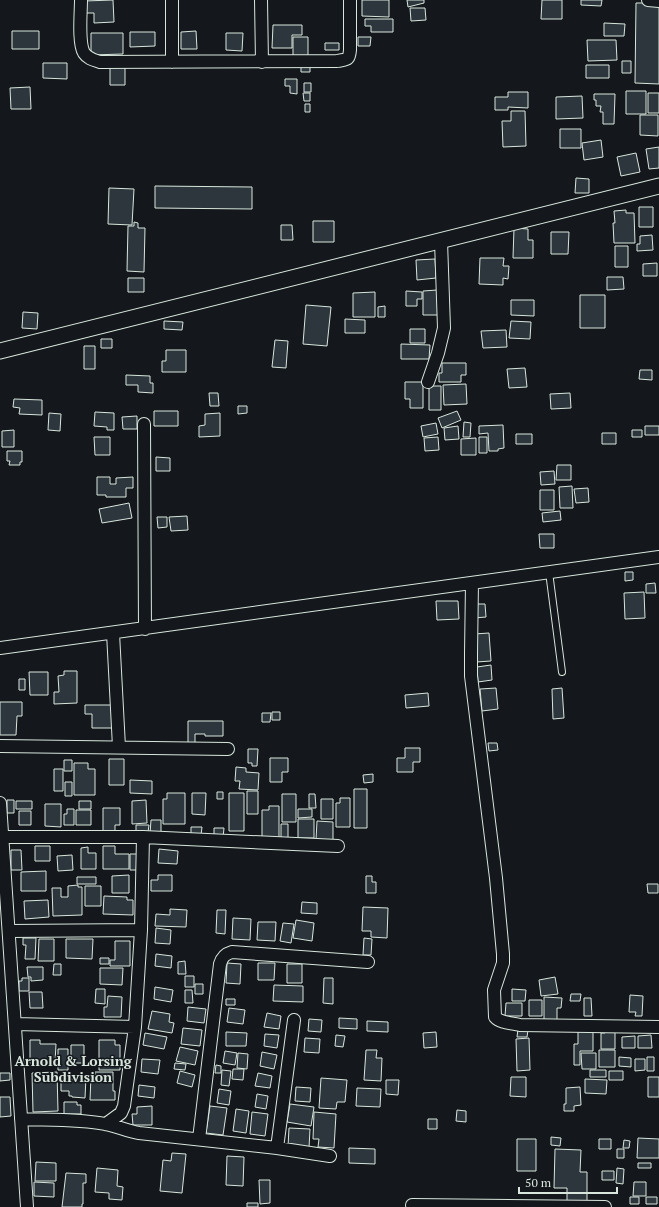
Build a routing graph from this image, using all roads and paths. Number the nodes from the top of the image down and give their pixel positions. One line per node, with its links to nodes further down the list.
1 (81, 0): 7 (street)
2 (172, 0): 7 (street)
3 (261, 0): 8 (street)
4 (350, 0): 8 (street)
5 (648, 0): 6 (street)
6 (659, 1)
7 (172, 62): 8 (street)
8 (262, 62)
9 (659, 186): 10 (street)
10 (441, 241): 11 (street); 12 (street)
11 (0, 351)
12 (428, 382)
13 (144, 424): 17 (street)
14 (659, 557): 15 (street)
15 (549, 572): 16 (street); 20 (lane)
16 (472, 583): 17 (street); 34 (street)
17 (145, 629): 18 (street)
18 (113, 633): 19 (street); 22 (street)
19 (0, 648)
20 (562, 672)
21 (0, 746): 22 (street)
22 (119, 747): 23 (street)
23 (228, 749)
24 (0, 803): 25 (street)
25 (2, 837): 26 (street); 29 (street)
26 (143, 837): 27 (street); 28 (street)
27 (338, 846)
28 (141, 930): 29 (street); 33 (street)
29 (9, 931): 32 (street)
30 (368, 962): 37 (street)
31 (294, 1020): 38 (street)
32 (16, 1024): 33 (street); 35 (street)
33 (135, 1027): 36 (street)
34 (659, 1027)
35 (21, 1119): 36 (street); 41 (street)
36 (106, 1124): 37 (street)
37 (199, 1139): 38 (street)
38 (277, 1148): 39 (street)
39 (330, 1156)
40 (412, 1205): 42 (street)
41 (27, 1207)
42 (605, 1207)

